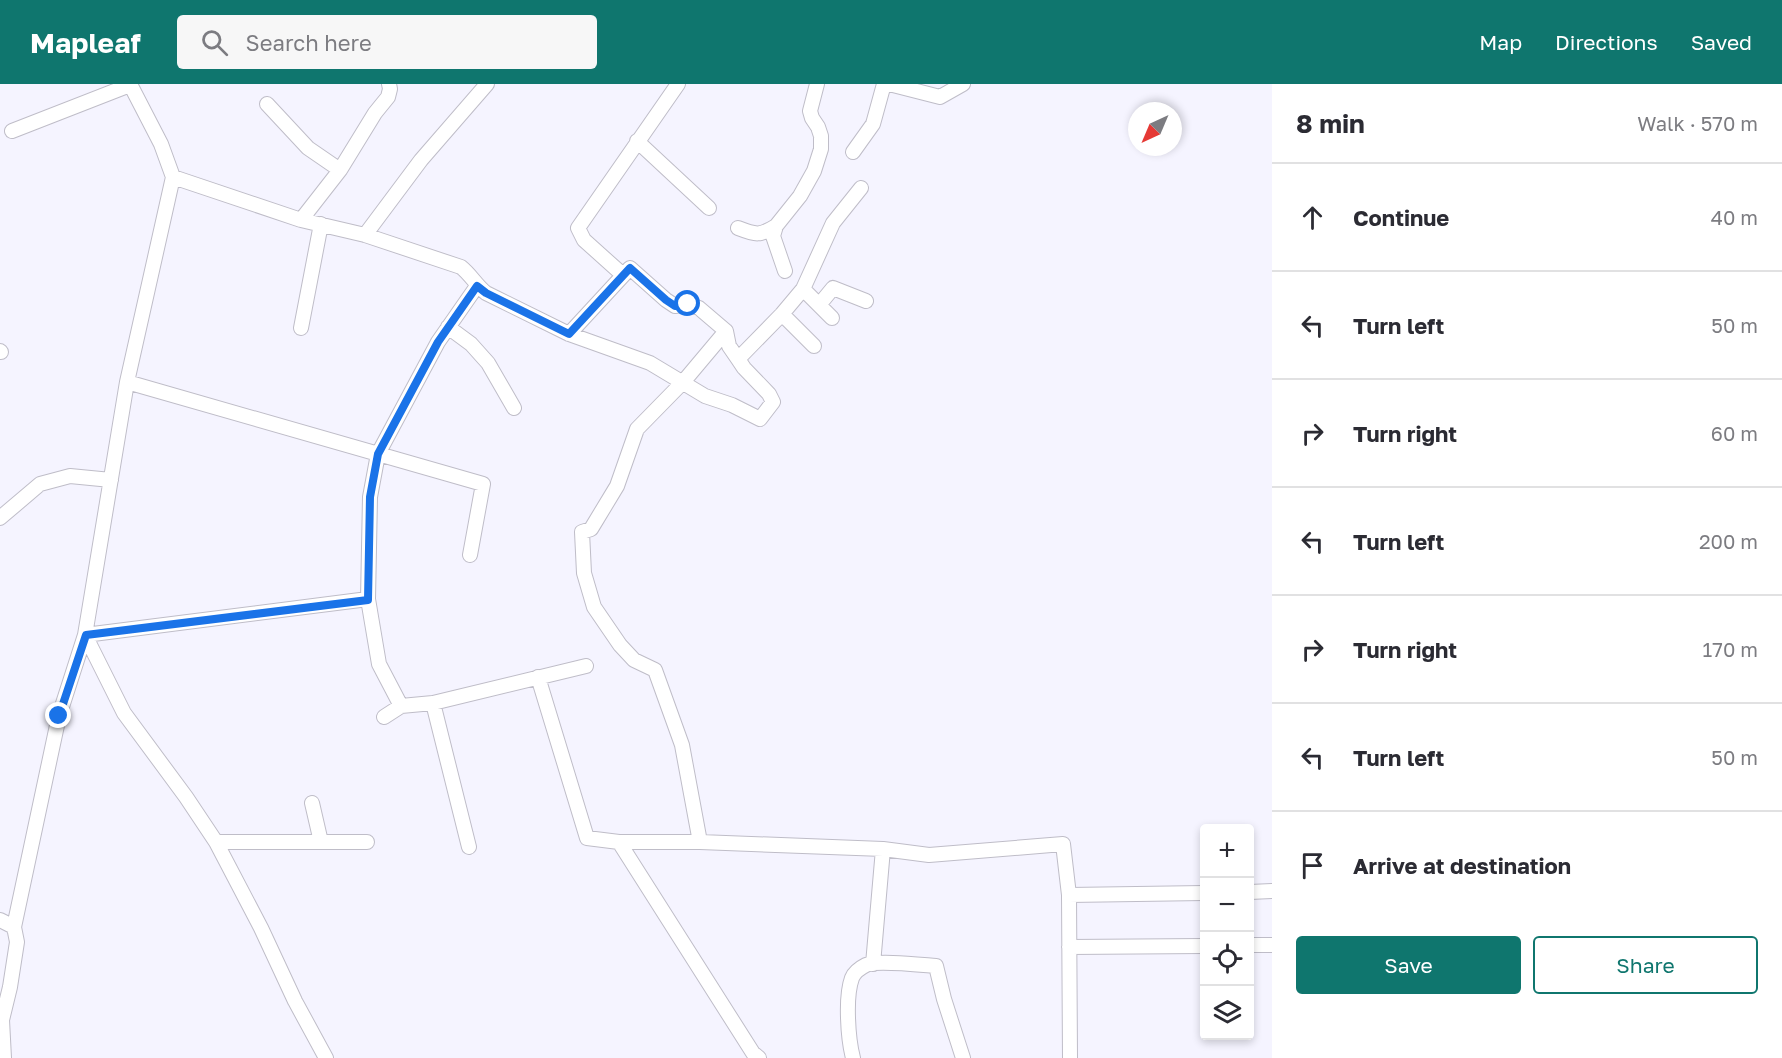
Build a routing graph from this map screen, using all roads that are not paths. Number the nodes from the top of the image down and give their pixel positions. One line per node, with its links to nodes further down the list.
1 (389, 84): 13 (street)
2 (487, 84): 21 (street)
3 (678, 84): 11 (street)
4 (817, 84): 19 (street)
5 (884, 84): 12 (street)
6 (889, 84): 7 (street)
7 (963, 84)
8 (130, 85): 10 (street); 14 (street)
9 (267, 104): 13 (street)
10 (12, 131)
11 (637, 141): 16 (street); 23 (street)
12 (853, 152)
13 (340, 170): 17 (street)
14 (173, 177): 17 (street); 36 (street)
15 (861, 188): 25 (street)
16 (709, 208)
17 (301, 220): 18 (street)
18 (321, 224): 21 (street); 31 (street)
19 (776, 226): 20 (street); 22 (street)
20 (738, 228)
21 (365, 235): 24 (street)
22 (785, 271)
23 (623, 275): 32 (street); 33 (street)
24 (477, 286): 30 (street); 33 (street)
25 (803, 289): 27 (street); 28 (street)
26 (866, 302): 27 (street)
27 (819, 305): 29 (street)
28 (782, 314): 34 (street); 35 (street)
29 (832, 318)
30 (448, 327): 38 (street); 39 (street)
31 (301, 328)
32 (726, 331): 35 (street); 37 (street)
33 (569, 334): 37 (street)
34 (814, 346)
35 (738, 359): 37 (street)
36 (127, 382): 39 (street); 40 (street)
37 (683, 382): 55 (street)
38 (514, 408)
39 (378, 454): 42 (street); 43 (street)
40 (111, 480): 41 (street); 44 (street)
41 (0, 518)
42 (470, 555)
43 (368, 600): 44 (street); 48 (street)
44 (86, 635): 51 (street); 63 (street)
45 (586, 666): 46 (street)
46 (538, 677): 47 (street); 54 (street)
47 (433, 703): 48 (street); 56 (street)
48 (401, 706): 49 (street)
49 (384, 717)
50 (312, 803): 52 (street)
51 (216, 842): 52 (street); 70 (street)
52 (321, 842): 53 (street)
53 (367, 842)
54 (619, 842): 55 (street); 71 (street)
55 (700, 842): 57 (street)
56 (469, 847)
57 (883, 849): 61 (street); 68 (street)
58 (1272, 891): 60 (street)
59 (1200, 892): 61 (street)
60 (1254, 892)
61 (1069, 895): 67 (street)
62 (0, 920): 63 (street)
63 (14, 927): 69 (street)
64 (1200, 945): 67 (street)
65 (1254, 945): 66 (street)
66 (1272, 945)
67 (1069, 947): 74 (street)
68 (873, 964): 72 (street); 73 (street)
69 (4, 1058)
70 (326, 1058)
71 (759, 1058)
72 (853, 1058)
73 (963, 1058)
74 (1070, 1058)

